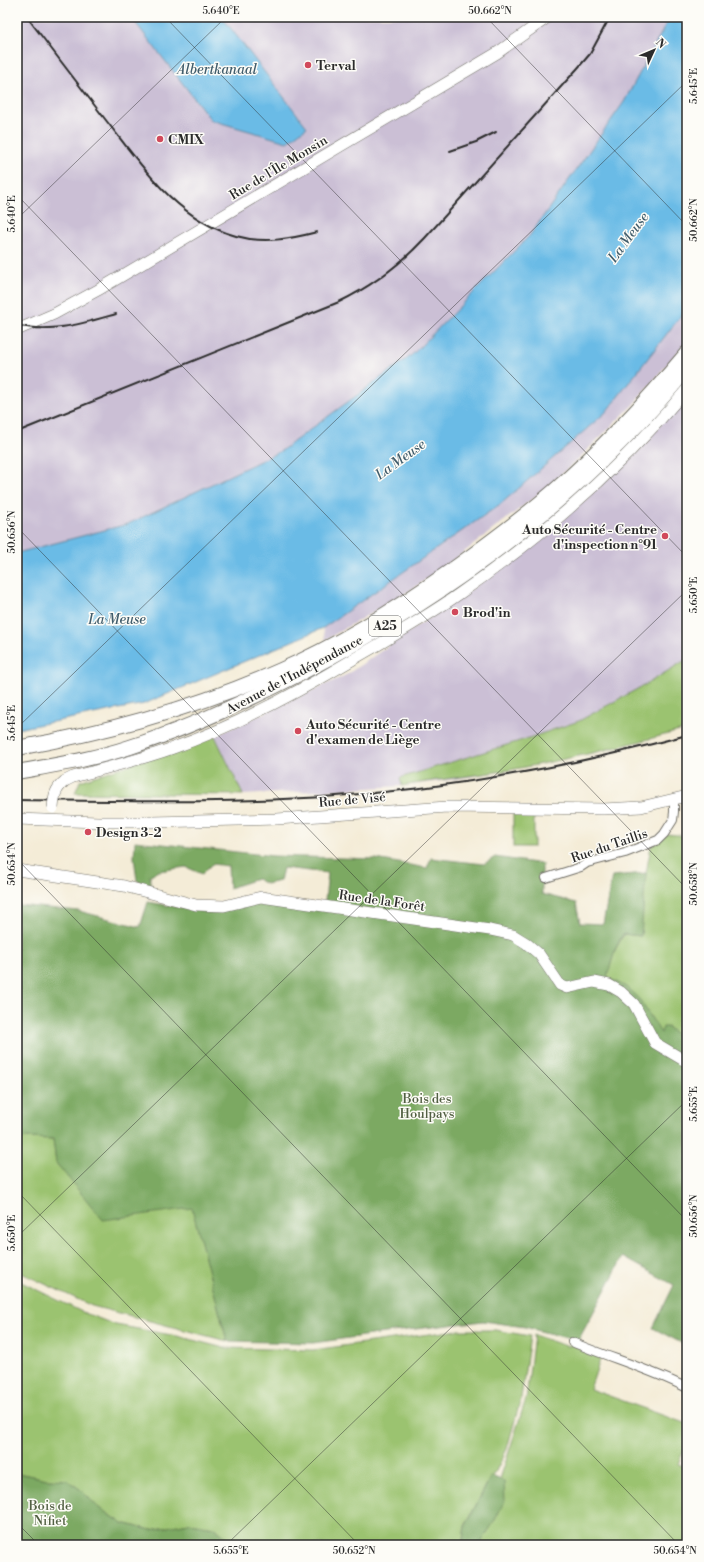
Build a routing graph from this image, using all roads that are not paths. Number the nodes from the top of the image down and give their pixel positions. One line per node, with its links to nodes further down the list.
1 (548, 17): 2 (main road, Rue de l'Île Monsin)
2 (17, 330)
3 (687, 353): 6 (highway, A25)
4 (687, 369): 7 (highway, A25)
5 (687, 389): 10 (main road, Avenue de l'Indépendance, bridge)
6 (17, 748)
7 (17, 772)
8 (687, 796): 9 (main road, Rue de Visé)
9 (674, 800): 10 (main road, Rue de Visé); 13 (street, Rue du Taillis)
10 (53, 814): 11 (main road, Rue de Visé)
11 (17, 819)
12 (17, 870): 14 (main road, Rue de la Forêt)
13 (546, 878)
14 (687, 1062)
15 (572, 1342): 16 (street)
16 (687, 1388)

